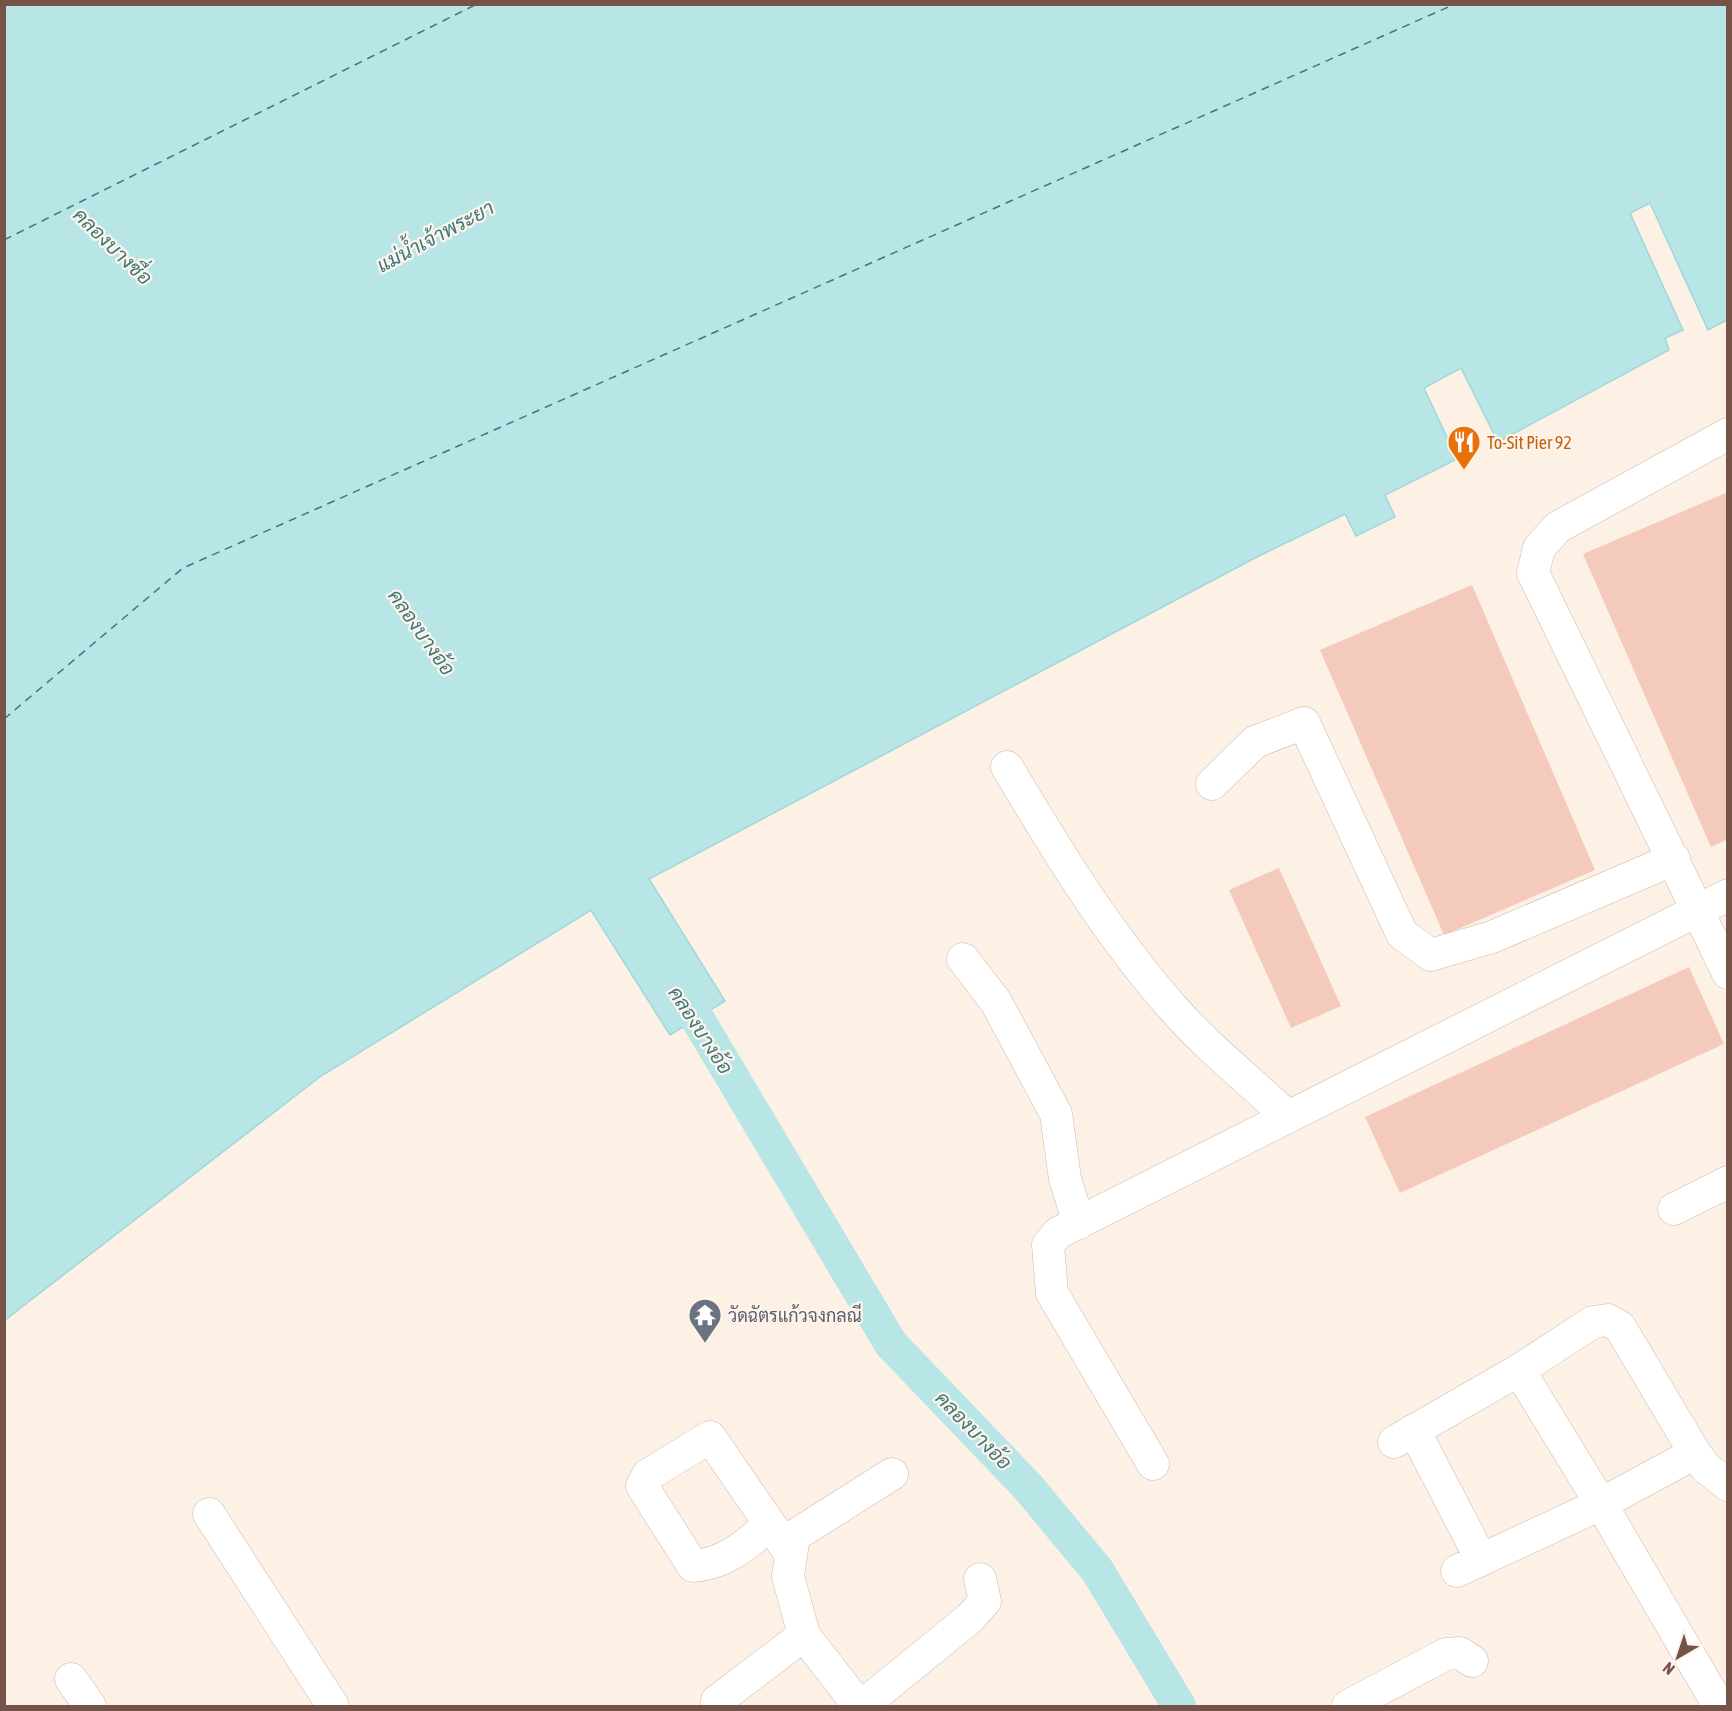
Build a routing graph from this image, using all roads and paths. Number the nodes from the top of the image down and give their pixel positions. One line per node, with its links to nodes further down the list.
1 (1728, 434): 4 (street)
2 (1007, 767): 9 (street)
3 (1212, 784): 4 (street)
4 (1674, 859): 6 (street)
5 (1728, 895): 6 (street)
6 (1698, 908): 8 (street); 9 (street)
7 (963, 958): 12 (street)
8 (1728, 973)
9 (1287, 1116): 12 (street)
10 (1724, 1194): 11 (street)
11 (1674, 1209)
12 (1079, 1223): 15 (street)
13 (1519, 1370): 14 (street); 18 (street); 18 (street)
14 (1695, 1453): 17 (street); 18 (street)
15 (1153, 1464)
16 (892, 1474): 21 (street)
17 (1728, 1485)
18 (1601, 1504): 31 (street)
19 (209, 1514): 27 (street)
20 (770, 1526): 21 (street)
21 (791, 1555): 23 (street)
22 (980, 1579): 29 (street)
23 (804, 1635): 28 (street); 29 (street)
24 (1472, 1661): 30 (street)
25 (72, 1679): 26 (street)
26 (90, 1707)
27 (333, 1707)
28 (717, 1707)
29 (860, 1707)
30 (1348, 1707)
31 (1719, 1707)

